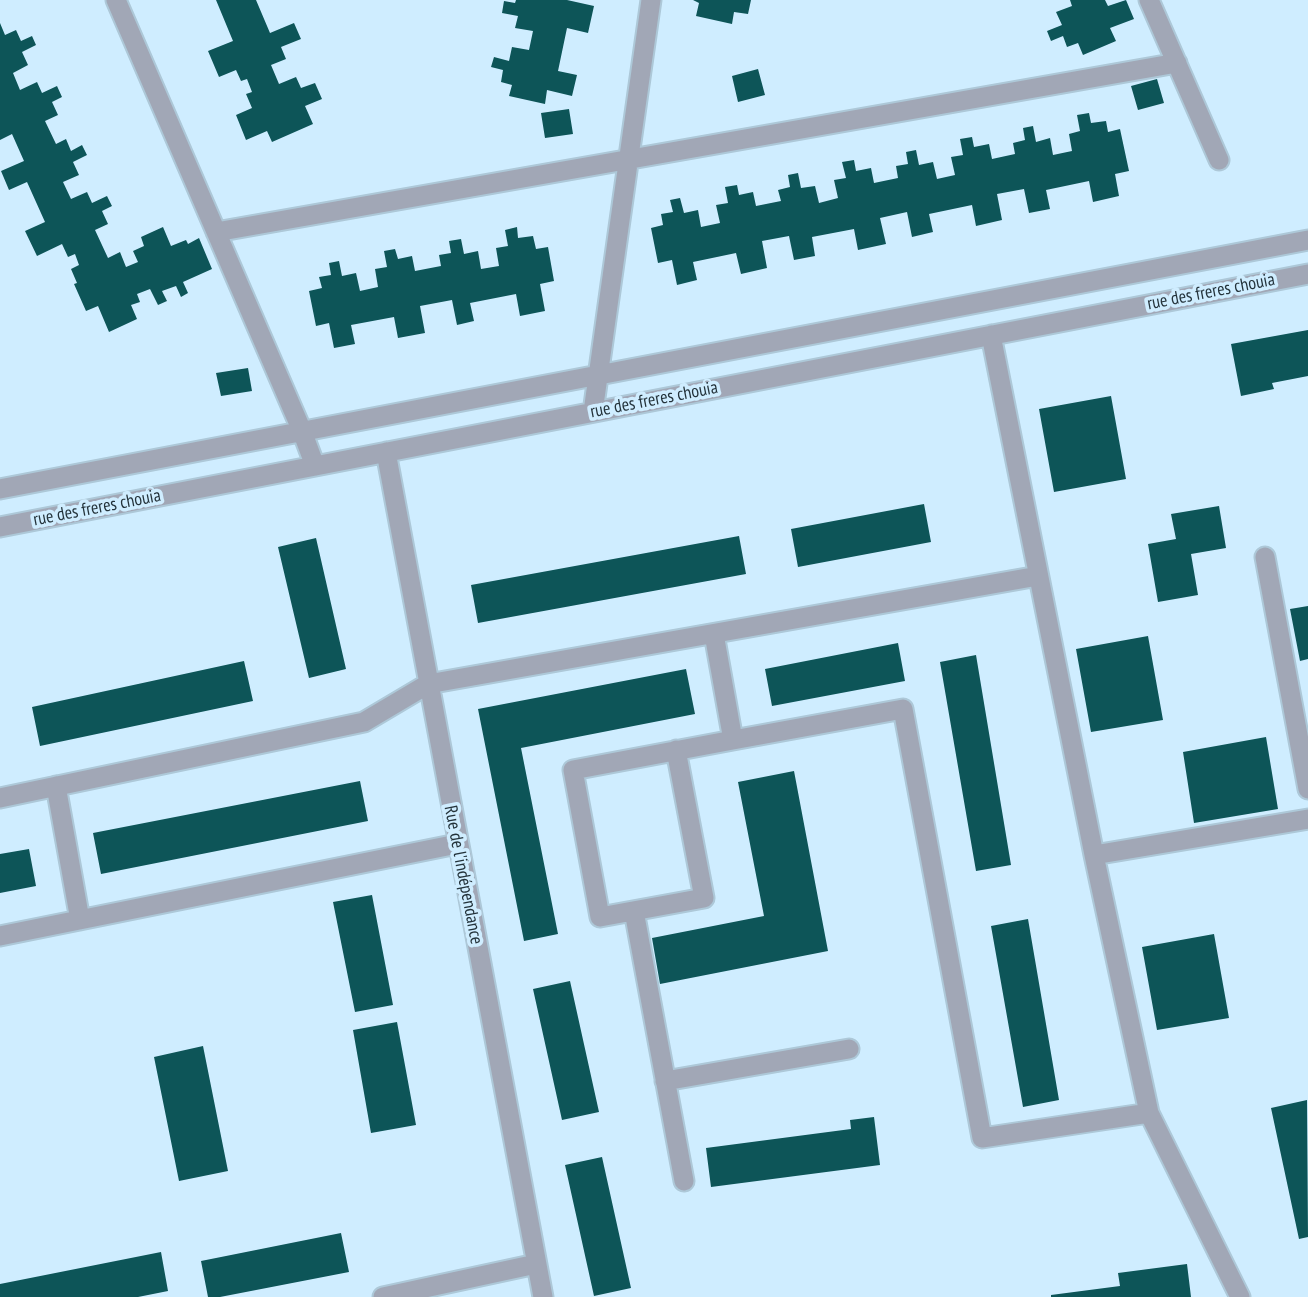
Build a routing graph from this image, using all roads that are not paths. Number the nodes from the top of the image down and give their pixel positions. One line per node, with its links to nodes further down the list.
1 (116, 0): 7 (street)
2 (651, 0): 6 (street)
3 (1149, 0): 4 (street)
4 (1177, 63): 5 (street); 6 (street)
5 (1219, 160)
6 (628, 161): 7 (street); 11 (street)
7 (216, 232): 13 (street)
8 (1308, 240): 11 (street)
9 (1308, 274): 10 (street, rue des freres chouia)
10 (990, 335): 12 (street, rue des freres chouia); 19 (street)
11 (597, 375): 12 (street); 13 (street)
12 (593, 412): 14 (street, rue des freres chouia)
13 (302, 431): 15 (street); 16 (street)
14 (386, 452): 15 (street, rue des freres chouia); 21 (street, Rue de l'indépendance)
15 (315, 466): 17 (street, rue des freres chouia)
16 (0, 489)
17 (0, 527)
18 (1265, 557): 25 (street)
19 (1038, 576): 20 (street); 29 (street)
20 (715, 634): 21 (street); 22 (street)
21 (428, 684): 24 (street); 28 (street, Rue de l'indépendance)
22 (733, 740): 23 (street); 35 (street)
23 (676, 750): 30 (street); 30 (street)
24 (56, 786): 26 (street); 31 (street)
25 (1308, 789)
26 (0, 798)
27 (1308, 818): 29 (street)
28 (457, 844): 31 (street); 37 (street, Rue de l'indépendance)
29 (1094, 855): 35 (street)
30 (634, 911): 34 (street)
31 (80, 920): 32 (street)
32 (0, 936)
33 (849, 1049): 34 (street)
34 (665, 1081): 36 (street)
35 (1149, 1113): 40 (street)
36 (684, 1181)
37 (537, 1265): 38 (street); 39 (street, Rue de l'indépendance)
38 (383, 1297)
39 (542, 1297)
40 (1240, 1297)

